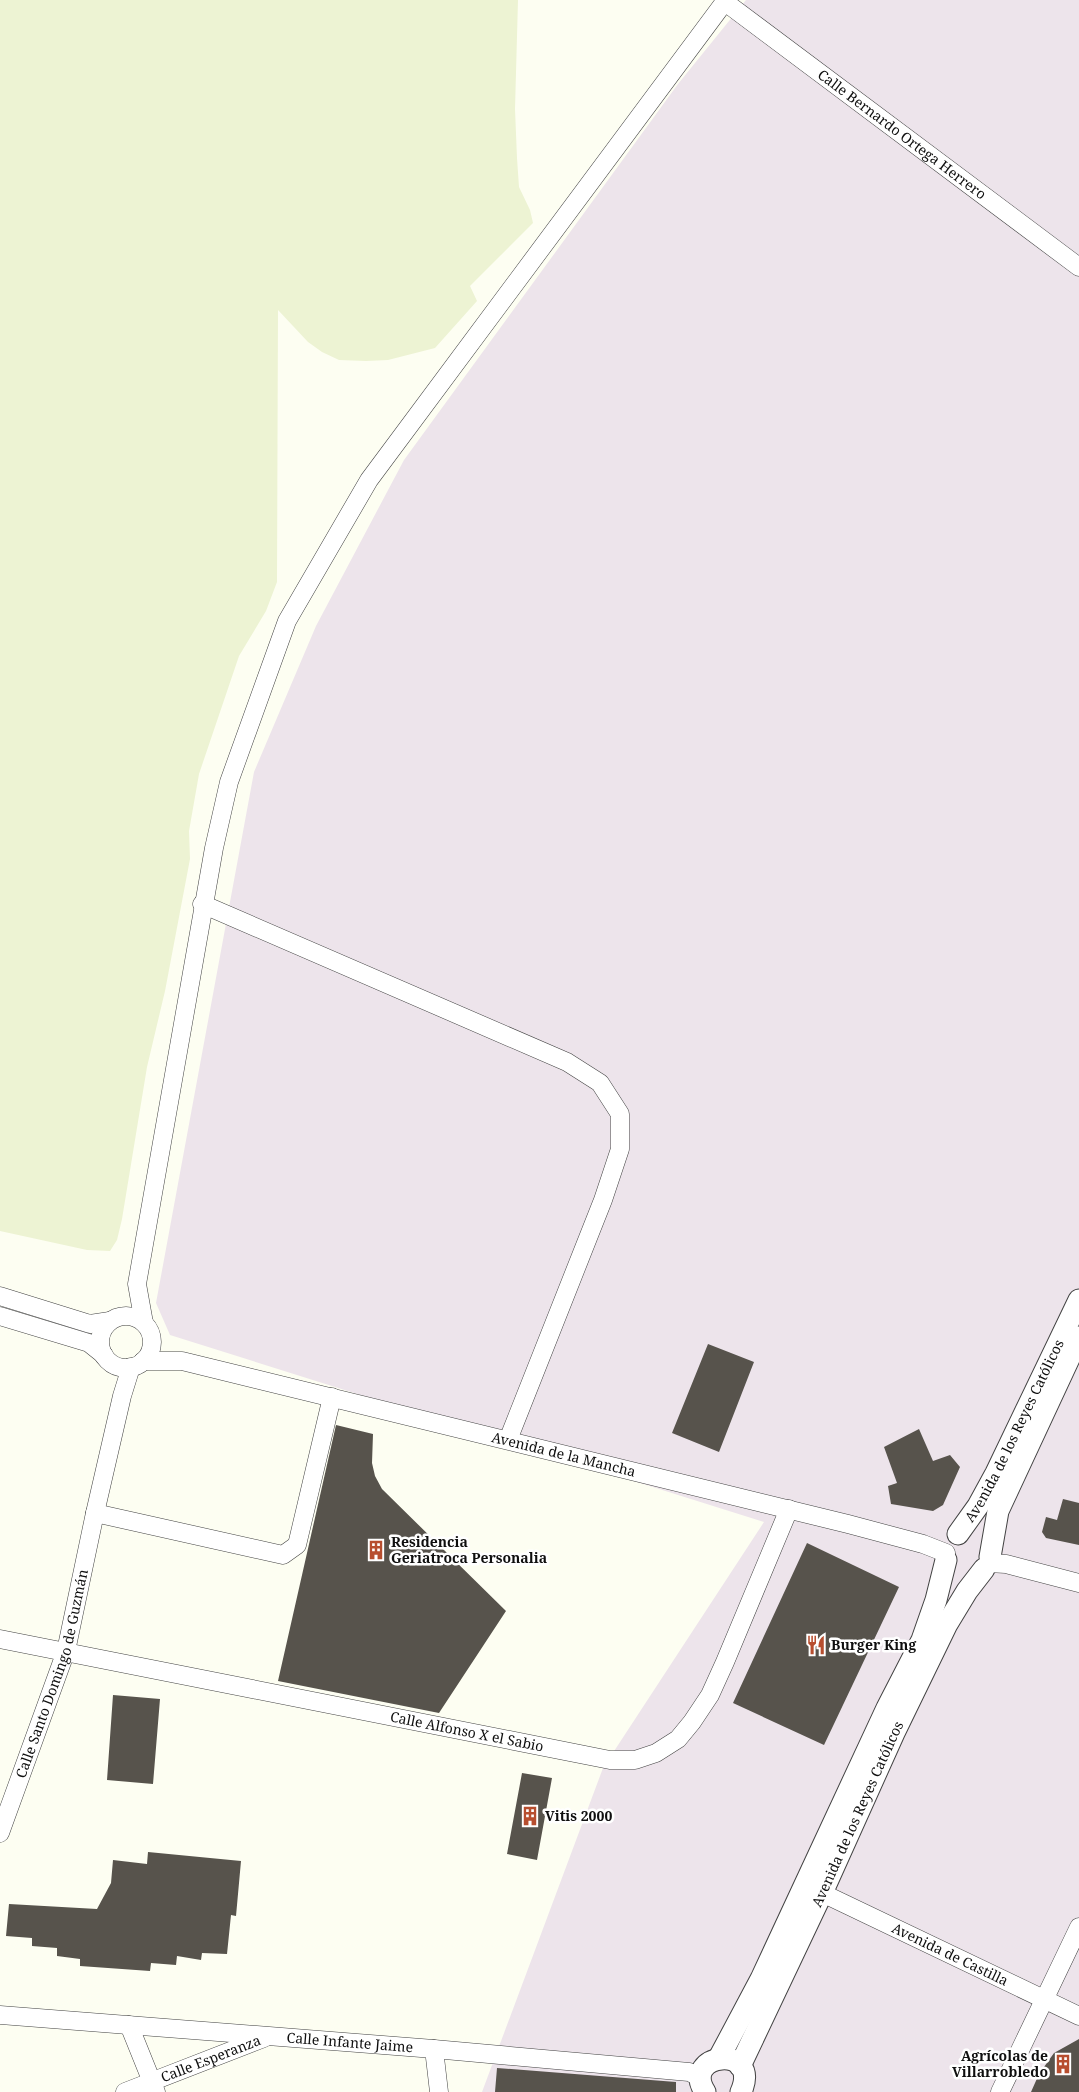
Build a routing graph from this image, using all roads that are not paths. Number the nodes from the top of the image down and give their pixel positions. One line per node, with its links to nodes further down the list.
1 (726, 1): 2 (street, Calle Bernardo Ortega Herrero); 3 (street)
2 (1079, 267)
3 (202, 904): 4 (street); 15 (street)
4 (138, 1284): 8 (street); 9 (street)
5 (0, 1296): 8 (street)
6 (1079, 1300): 18 (street, Avenida de los Reyes Católicos)
7 (0, 1316): 13 (street)
8 (115, 1319): 9 (street); 13 (street)
9 (144, 1322): 11 (street)
10 (1079, 1337): 20 (street, Avenida de los Reyes Católicos)
11 (152, 1344): 12 (street, Avenida de la Mancha); 13 (street)
12 (182, 1361): 13 (street, Avenida de la Mancha); 14 (street, Avenida de la Mancha)
13 (124, 1363): 17 (street, Calle Santo Domingo de Guzmán)
14 (332, 1398): 15 (street, Avenida de la Mancha); 17 (street)
15 (508, 1440): 16 (street, Avenida de la Mancha)
16 (789, 1509): 19 (street, Avenida de la Mancha); 23 (street, Calle Alfonso X el Sabio)
17 (95, 1513): 23 (street, Calle Santo Domingo de Guzmán)
18 (958, 1534): 19 (street); 20 (street)
19 (946, 1556): 20 (street); 33 (street, Avenida de los Reyes Católicos)
20 (987, 1563): 21 (street); 25 (street, Avenida de los Reyes Católicos)
21 (1079, 1583)
22 (0, 1639): 23 (street, Calle Alfonso X el Sabio)
23 (66, 1651): 24 (street, Calle Santo Domingo de Guzmán)
24 (0, 1833)
25 (822, 1893): 27 (street, Avenida de Castilla); 34 (street, Avenida de los Reyes Católicos)
26 (1079, 1927): 27 (street)
27 (1045, 1999): 29 (street, Avenida de Castilla); 40 (street)
28 (0, 2015): 30 (street, Calle Infante Jaime)
29 (1079, 2016)
30 (129, 2025): 31 (street, Calle Infante Jaime); 35 (street)
31 (269, 2036): 32 (street, Calle Infante Jaime); 35 (street, Calle Esperanza)
32 (434, 2049): 36 (street, Calle Infante Jaime); 38 (street)
33 (719, 2058): 34 (street); 36 (street, Avenida de los Reyes Católicos)
34 (740, 2066): 39 (street)
35 (154, 2086): 37 (street, Calle Esperanza)
36 (702, 2087)
37 (125, 2092)
38 (439, 2092)
39 (741, 2092)
40 (1000, 2092)

